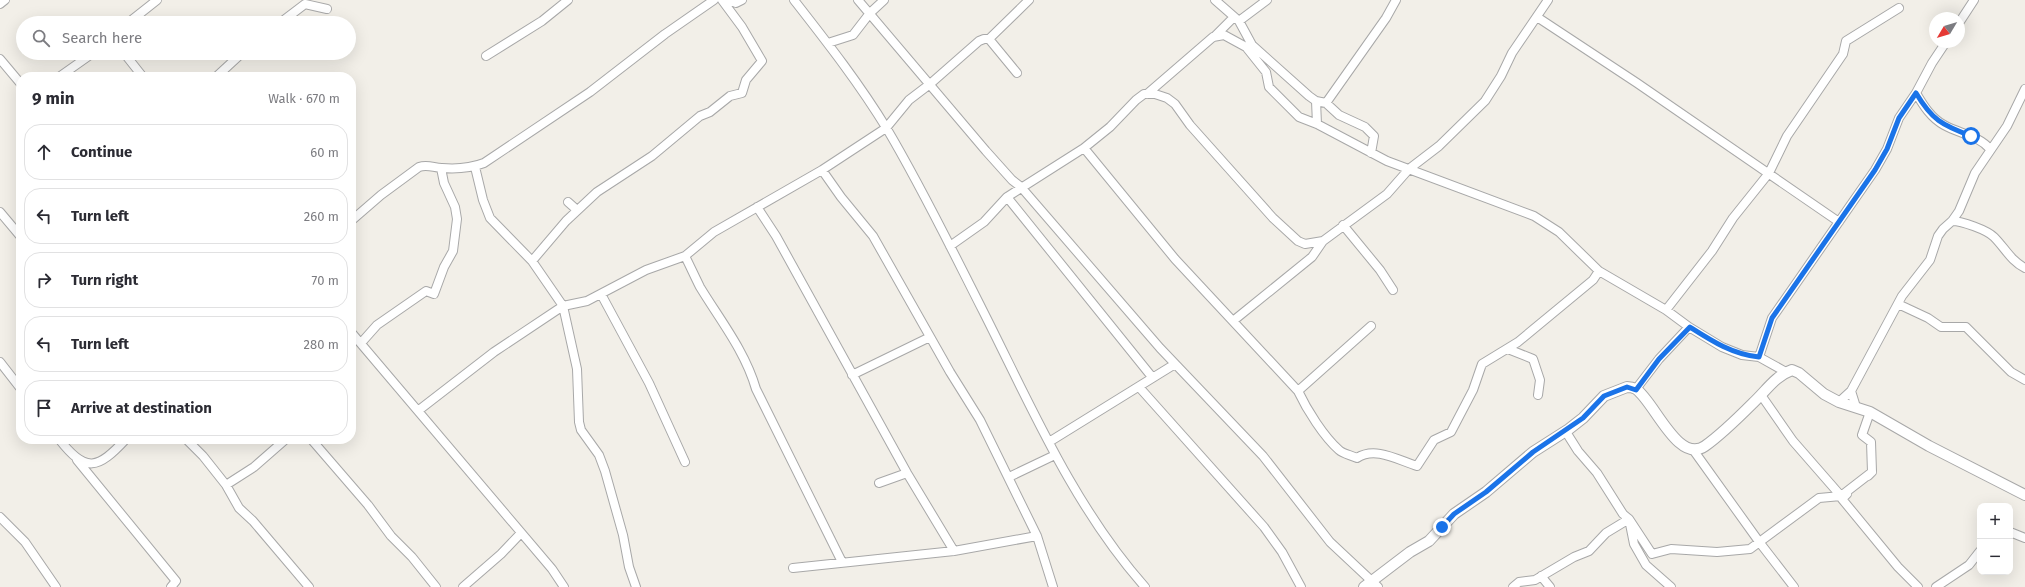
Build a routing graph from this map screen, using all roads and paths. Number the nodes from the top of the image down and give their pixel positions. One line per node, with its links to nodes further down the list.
1 (4, 0): 17 (street)
2 (157, 0): 22 (street)
3 (568, 0): 30 (street)
4 (714, 0): 51 (street)
5 (722, 0): 60 (street)
6 (729, 0): 7 (street)
7 (742, 0)
8 (794, 0): 28 (street)
9 (858, 0): 20 (street)
10 (884, 0): 20 (street)
11 (1029, 0): 27 (street)
12 (1215, 0): 25 (street)
13 (1267, 0): 25 (street)
14 (1396, 0): 45 (street)
15 (1548, 0): 24 (street)
16 (1974, 0): 21 (street)
17 (0, 4)
18 (1899, 8): 55 (street)
19 (327, 9): 23 (street)
20 (870, 13): 28 (street); 40 (street)
21 (1965, 14)
22 (137, 16)
23 (289, 16)
24 (1537, 17): 53 (street); 55 (street)
25 (1236, 20): 26 (street); 44 (street)
26 (1213, 37): 43 (street); 46 (street)
27 (989, 40): 38 (street); 40 (street)
28 (828, 43): 47 (street)
29 (1942, 48): 42 (street)
30 (486, 56)
31 (0, 59): 39 (street)
32 (83, 60): 35 (street)
33 (130, 60): 36 (street)
34 (234, 60): 37 (street)
35 (67, 72)
36 (139, 72)
37 (221, 72)
38 (1017, 73)
39 (16, 78)
40 (930, 84): 47 (street); 56 (street)
41 (2025, 90): 49 (street)
42 (1916, 93): 49 (street); 64 (street)
43 (1146, 94): 48 (street); 67 (street)
44 (1316, 101): 45 (street); 46 (street)
45 (1326, 103): 50 (street)
46 (1317, 124): 50 (street)
47 (886, 128): 54 (street); 68 (street)
48 (1084, 148): 56 (street); 78 (street)
49 (1990, 149): 63 (street)
50 (1371, 153): 53 (street)
51 (475, 167): 52 (street); 70 (street)
52 (441, 168): 62 (street); 83 (street)
53 (1409, 169): 65 (street); 72 (street)
54 (822, 170): 59 (street); 81 (street)
55 (1769, 173): 64 (street); 77 (street)
56 (1021, 187): 57 (street); 87 (street)
57 (1007, 196): 68 (street); 90 (street)
58 (568, 202): 60 (street)
59 (757, 207): 69 (street); 89 (street)
60 (577, 210): 70 (street)
61 (0, 212): 66 (street)
62 (356, 218)
63 (1952, 221): 71 (street); 75 (street)
64 (1839, 222): 85 (street)
65 (1343, 225): 67 (street); 73 (street)
66 (16, 231)
67 (1323, 241): 78 (street)
68 (950, 246): 104 (street)
69 (685, 256): 74 (street); 130 (street)
70 (532, 261): 76 (street)
71 (2025, 268)
72 (1599, 271): 77 (street); 84 (street)
73 (1393, 290)
74 (601, 294): 76 (street); 113 (street)
75 (1898, 304): 91 (street); 96 (street)
76 (563, 306): 101 (street); 140 (street)
77 (1666, 310): 80 (street)
78 (1232, 321): 95 (street)
79 (1371, 326): 95 (street)
80 (1690, 327): 85 (street); 94 (street)
81 (930, 337): 89 (street); 116 (street)
82 (356, 338): 83 (street)
83 (361, 343): 101 (street)
84 (1508, 348): 95 (street); 97 (street)
85 (1759, 357): 88 (street)
86 (0, 362): 92 (street)
87 (1175, 364): 90 (street); 133 (street)
88 (1786, 372): 98 (street); 99 (street)
89 (852, 375): 115 (street)
90 (1152, 378): 93 (street)
91 (2025, 380)
92 (16, 383)
93 (1140, 387): 104 (street); 143 (street)
94 (1636, 390): 103 (street); 110 (street)
95 (1298, 391)
96 (1851, 391): 99 (street); 100 (street)
97 (1538, 395)
98 (1761, 396): 110 (street); 119 (street)
99 (1839, 402): 100 (street)
100 (1856, 407): 102 (street)
101 (419, 410): 123 (street)
102 (1870, 412): 114 (street); 120 (street)
103 (1566, 432): 122 (street); 133 (street)
104 (1049, 442): 111 (street)
105 (63, 444): 112 (street)
106 (121, 444): 112 (street)
107 (191, 444): 118 (street)
108 (280, 444): 118 (street)
109 (315, 444): 137 (street)
110 (1694, 451): 127 (street)
111 (1055, 454): 116 (street); 142 (street)
112 (77, 460): 135 (street)
113 (685, 462)
114 (1872, 472): 119 (street); 148 (street)
115 (907, 473): 117 (street); 128 (street)
116 (1009, 477): 125 (street)
117 (879, 483)
118 (226, 485): 136 (street)
119 (1841, 496): 127 (street)
120 (2025, 496)
121 (0, 518): 134 (street)
122 (1629, 520): 127 (street); 132 (street); 146 (street)
123 (520, 533): 138 (street); 139 (street)
124 (2013, 533): 126 (street)
125 (1037, 536): 128 (street); 141 (street)
126 (2025, 538)
127 (1760, 543): 147 (street)
128 (954, 551): 130 (street)
129 (1977, 554): 149 (street)
130 (842, 562): 131 (street)
131 (793, 568)
132 (1541, 576): 144 (street); 145 (street)
133 (1371, 585)
134 (56, 587)
135 (171, 587)
136 (309, 587)
137 (436, 587)
138 (463, 587)
139 (564, 587)
140 (636, 587)
141 (1053, 587)
142 (1145, 587)
143 (1301, 587)
144 (1513, 587)
145 (1550, 587)
146 (1671, 587)
147 (1794, 587)
148 (1918, 587)
149 (1936, 587)

